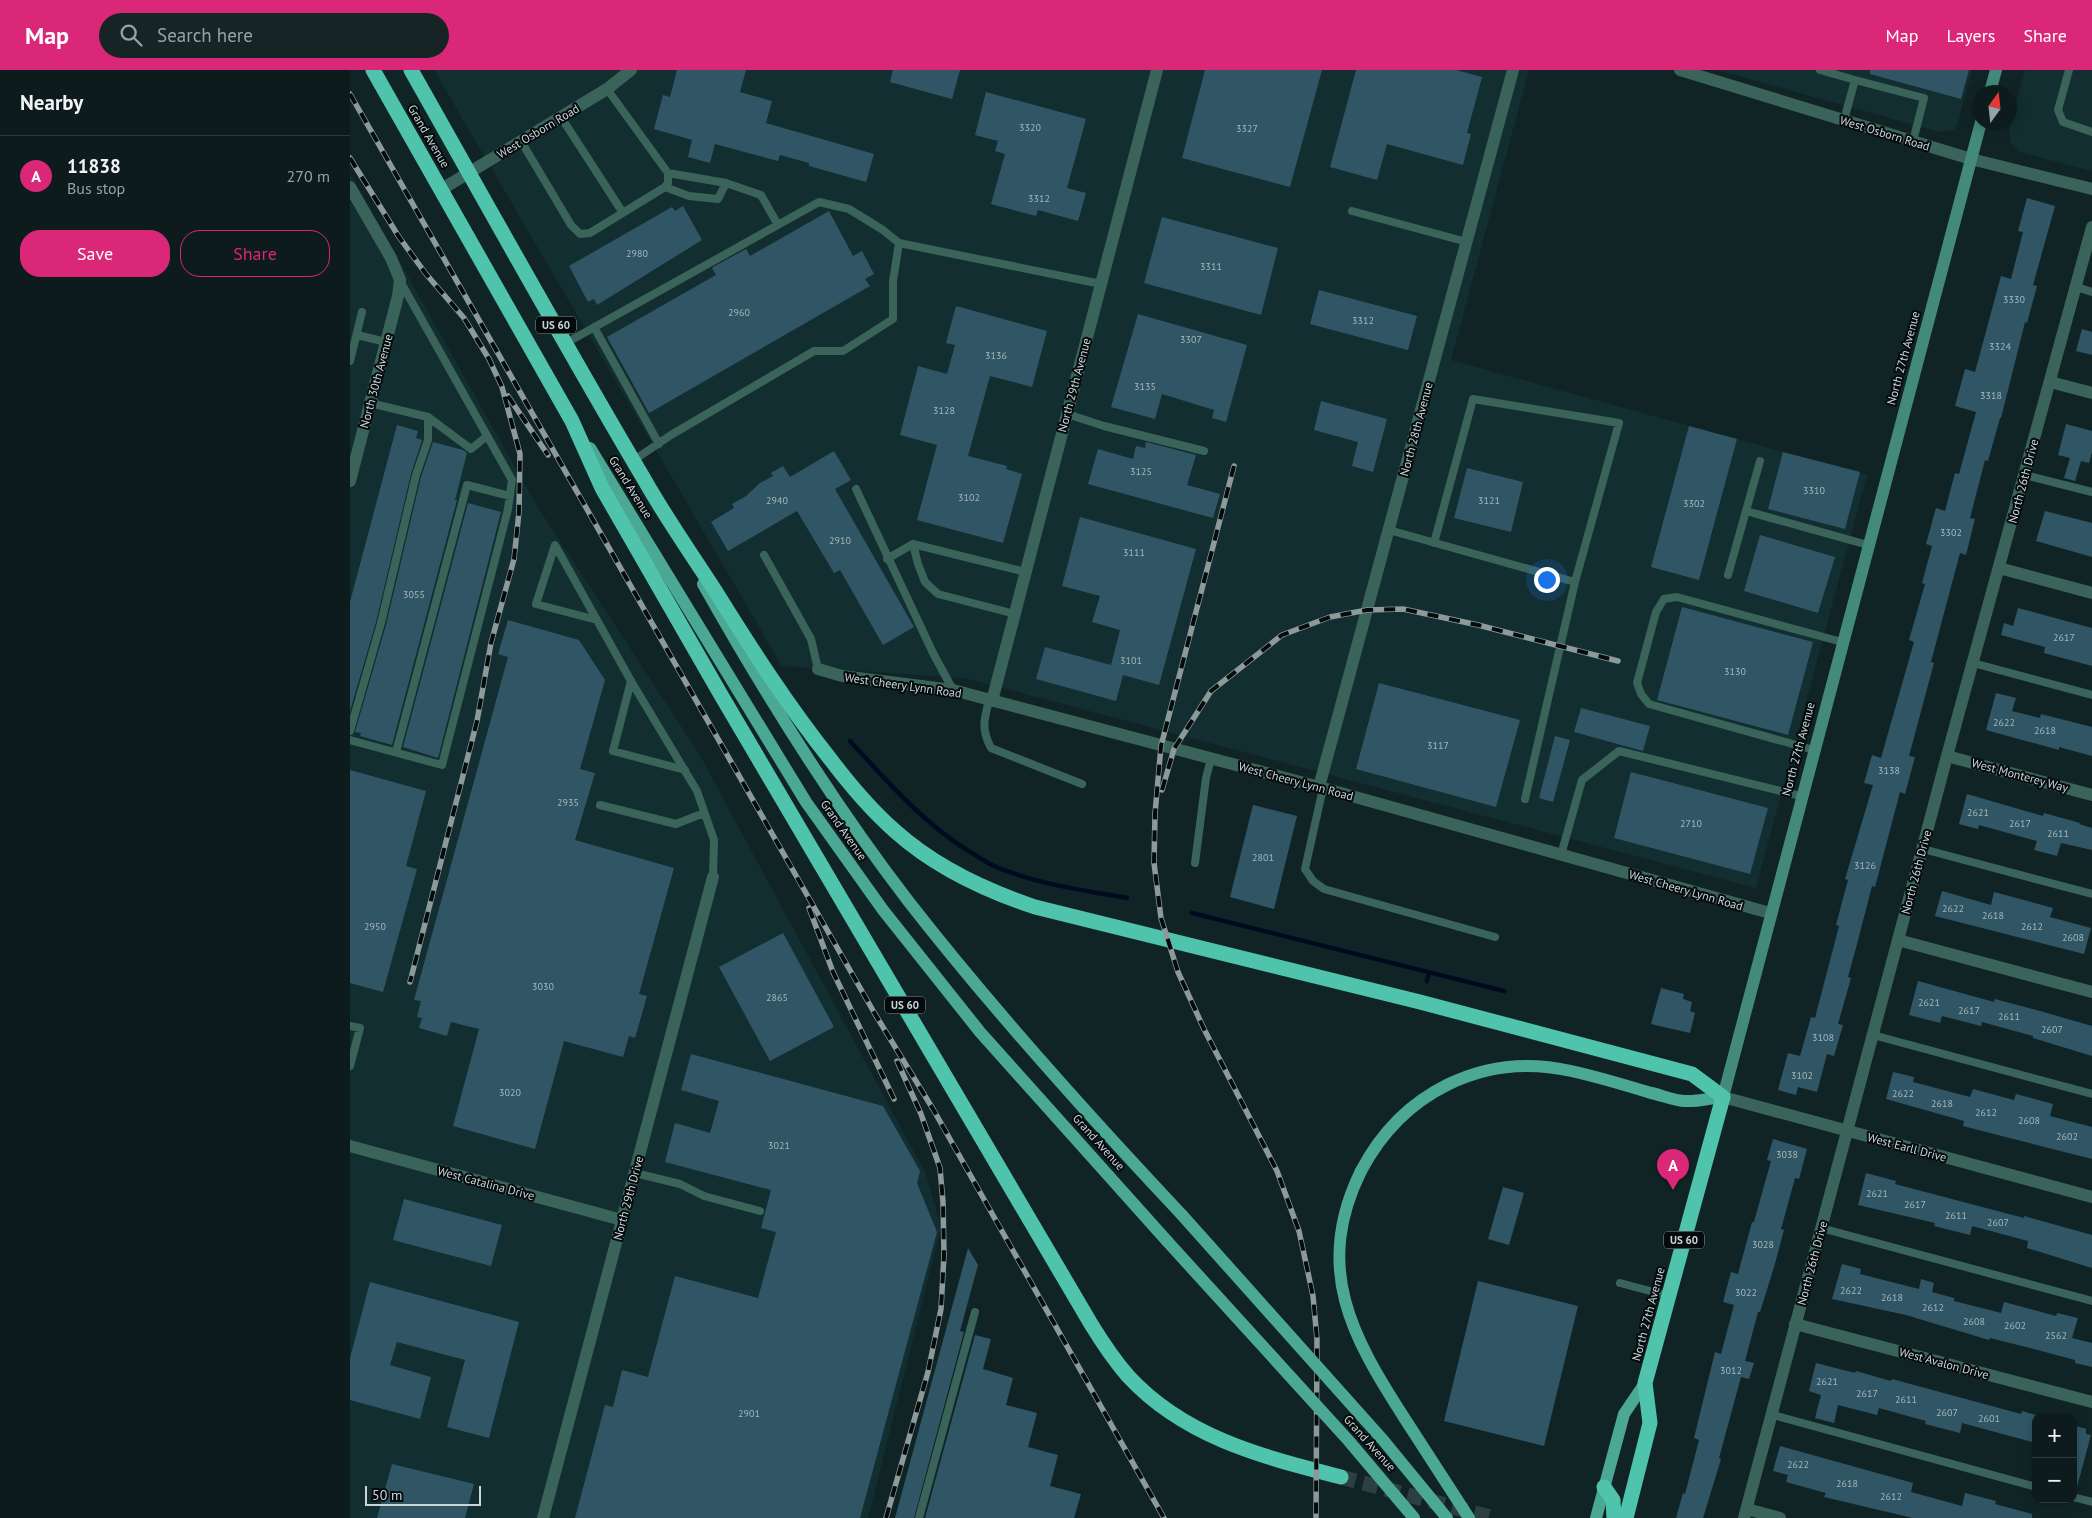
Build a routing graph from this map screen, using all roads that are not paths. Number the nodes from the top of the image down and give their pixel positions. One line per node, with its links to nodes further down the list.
1 (373, 70): 27 (highway, Grand Avenue / US 60)
2 (411, 70): 21 (highway, Grand Avenue / US 60)
3 (631, 70): 13 (street, West Osborn Road)
4 (1157, 70): 35 (street, North 29th Avenue)
5 (1514, 70): 32 (street, North 28th Avenue)
6 (1680, 70): 10 (street, West Osborn Road)
7 (1820, 70): 11 (lane)
8 (1996, 70): 12 (main road)
9 (2069, 70): 17 (lane)
10 (1714, 75): 15 (street, West Osborn Road)
11 (1855, 80): 15 (lane); 18 (lane)
12 (1992, 85)
13 (606, 89): 14 (street, West Osborn Road); 22 (lane)
14 (561, 116): 19 (street, West Osborn Road); 29 (lane)
15 (1844, 120): 18 (street, West Osborn Road)
16 (1979, 130): 20 (main road, North 27th Avenue)
17 (2092, 132)
18 (1913, 141): 20 (street, West Osborn Road)
19 (521, 142): 21 (street, West Osborn Road); 29 (lane)
20 (1971, 159): 26 (street, West Osborn Road); 65 (main road, North 27th Avenue)
21 (469, 173): 27 (street, West Osborn Road); 42 (highway, Grand Avenue / US 60)
22 (668, 173): 23 (lane); 25 (lane)
23 (726, 184): 25 (lane); 30 (lane)
24 (350, 187): 34 (street)
25 (664, 188): 29 (lane)
26 (2092, 189)
27 (442, 190): 49 (highway, Grand Avenue / US 60)
28 (1352, 211): 32 (lane)
29 (623, 213)
30 (778, 225): 33 (lane); 39 (lane)
31 (2092, 226): 36 (street, North 26th Drive)
32 (1467, 242): 62 (street, North 28th Avenue)
33 (899, 243): 35 (lane); 51 (lane)
34 (400, 280): 41 (street, North 30th Avenue); 50 (lane)
35 (1101, 284): 47 (street, North 29th Avenue)
36 (2076, 287): 37 (lane); 44 (street, North 26th Drive)
37 (2092, 292)
38 (362, 312): 40 (lane)
39 (594, 327): 42 (lane); 51 (lane)
40 (357, 335): 41 (lane); 43 (lane)
41 (386, 342): 46 (street, North 30th Avenue)
42 (566, 343): 53 (highway, Grand Avenue / US 60)
43 (350, 361)
44 (2050, 382): 45 (street); 55 (street, North 26th Drive)
45 (2092, 393)
46 (370, 403): 48 (lane); 57 (street, North 30th Avenue)
47 (1067, 414): 52 (lane); 69 (street, North 29th Avenue)
48 (428, 417): 50 (lane); 82 (lane)
49 (572, 421): 125 (highway, US 60); 133 (main road, Grand Avenue, bridge)
50 (487, 436): 60 (lane)
51 (659, 444): 53 (lane)
52 (1204, 451)
53 (634, 460): 56 (highway, Grand Avenue / US 60)
54 (1760, 462): 61 (lane)
55 (2025, 475): 59 (lane); 68 (street, North 26th Drive)
56 (643, 478): 109 (highway, US 60); 134 (main road, Grand Avenue, bridge)
57 (350, 480)
58 (856, 489): 67 (lane)
59 (2092, 492)
60 (510, 496): 85 (lane); 85 (lane)
61 (1746, 511): 65 (lane); 70 (lane)
62 (1389, 530): 63 (lane); 90 (street, North 28th Avenue)
63 (1434, 543): 71 (lane); 71 (lane)
64 (913, 544): 67 (lane); 69 (lane); 73 (lane)
65 (1868, 545): 75 (main road, North 27th Avenue)
66 (764, 555): 77 (lane)
67 (887, 559): 79 (lane)
68 (1999, 568): 72 (street); 76 (street, North 26th Drive)
69 (1026, 572): 73 (street, North 29th Avenue)
70 (1728, 574)
71 (1575, 582): 93 (lane)
72 (2092, 593)
73 (1015, 614): 81 (street, North 29th Avenue)
74 (597, 620): 74 (lane); 78 (lane)
75 (1842, 642): 84 (main road, North 27th Avenue); 84 (lane)
76 (1973, 663): 80 (lane); 86 (street, North 26th Drive)
77 (818, 669): 79 (street, West Cheery Lynn Road)
78 (631, 681): 88 (lane); 88 (lane)
79 (953, 690): 81 (street, West Cheery Lynn Road)
80 (2092, 695)
81 (990, 700): 87 (street, West Cheery Lynn Road); 89 (lane)
82 (350, 731)
83 (350, 740): 85 (lane)
84 (1814, 750): 92 (main road, North 27th Avenue)
85 (396, 752)
86 (1947, 756): 91 (street, West Monterey Way); 96 (street, North 26th Drive)
87 (1211, 759): 90 (street, West Cheery Lynn Road); 98 (lane)
88 (684, 770): 95 (lane)
89 (1082, 784)
90 (1321, 788): 97 (street, West Cheery Lynn Road); 102 (lane)
91 (2092, 795)
92 (1801, 796): 97 (lane); 101 (main road, North 27th Avenue)
93 (1525, 798)
94 (600, 805): 95 (lane)
95 (704, 813): 99 (lane)
96 (1923, 849): 100 (lane); 103 (street, North 26th Drive)
97 (1561, 855): 101 (street, West Cheery Lynn Road)
98 (1195, 863)
99 (713, 877): 112 (street, North 29th Drive)
100 (2092, 894)
101 (1770, 914): 109 (main road, North 27th Avenue)
102 (1495, 937)
103 (1898, 940): 104 (street); 106 (street, North 26th Drive)
104 (2092, 992)
105 (350, 1026): 107 (lane)
106 (1873, 1035): 108 (lane); 110 (street, North 26th Drive)
107 (350, 1066)
108 (2092, 1094)
109 (1722, 1097): 110 (street, West Earll Drive); 118 (highway, North 27th Avenue / US 60); 135 (main road, bridge)
110 (1848, 1131): 113 (street, West Earll Drive); 116 (street, North 26th Drive)
111 (350, 1146): 115 (street, West Catalina Drive)
112 (634, 1173): 114 (lane); 115 (street, North 29th Drive)
113 (2092, 1197)
114 (760, 1211)
115 (622, 1220): 131 (street, North 29th Drive)
116 (1821, 1228): 119 (lane); 121 (street, North 26th Drive)
117 (1620, 1283): 118 (lane)
118 (1669, 1296): 122 (highway, North 27th Avenue / US 60)
119 (2092, 1301)
120 (975, 1312): 132 (lane)
121 (1795, 1324): 123 (street, West Avalon Drive); 124 (street, North 26th Drive)
122 (1645, 1383): 127 (main road, North 27th Avenue); 138 (highway, North 27th Avenue / US 60)
123 (2092, 1402)
124 (1773, 1415): 126 (lane); 130 (street, North 26th Drive)
125 (1341, 1477)
126 (2032, 1486)
127 (1604, 1487): 136 (main road, North 27th Avenue); 137 (highway)
128 (2077, 1498): 129 (lane)
129 (2092, 1502)
130 (1745, 1514): 139 (street)
131 (543, 1518)
132 (920, 1518)
133 (1414, 1518)
134 (1447, 1518)
135 (1469, 1518)
136 (1596, 1518)
137 (1614, 1518)
138 (1626, 1518)
139 (1780, 1518)

